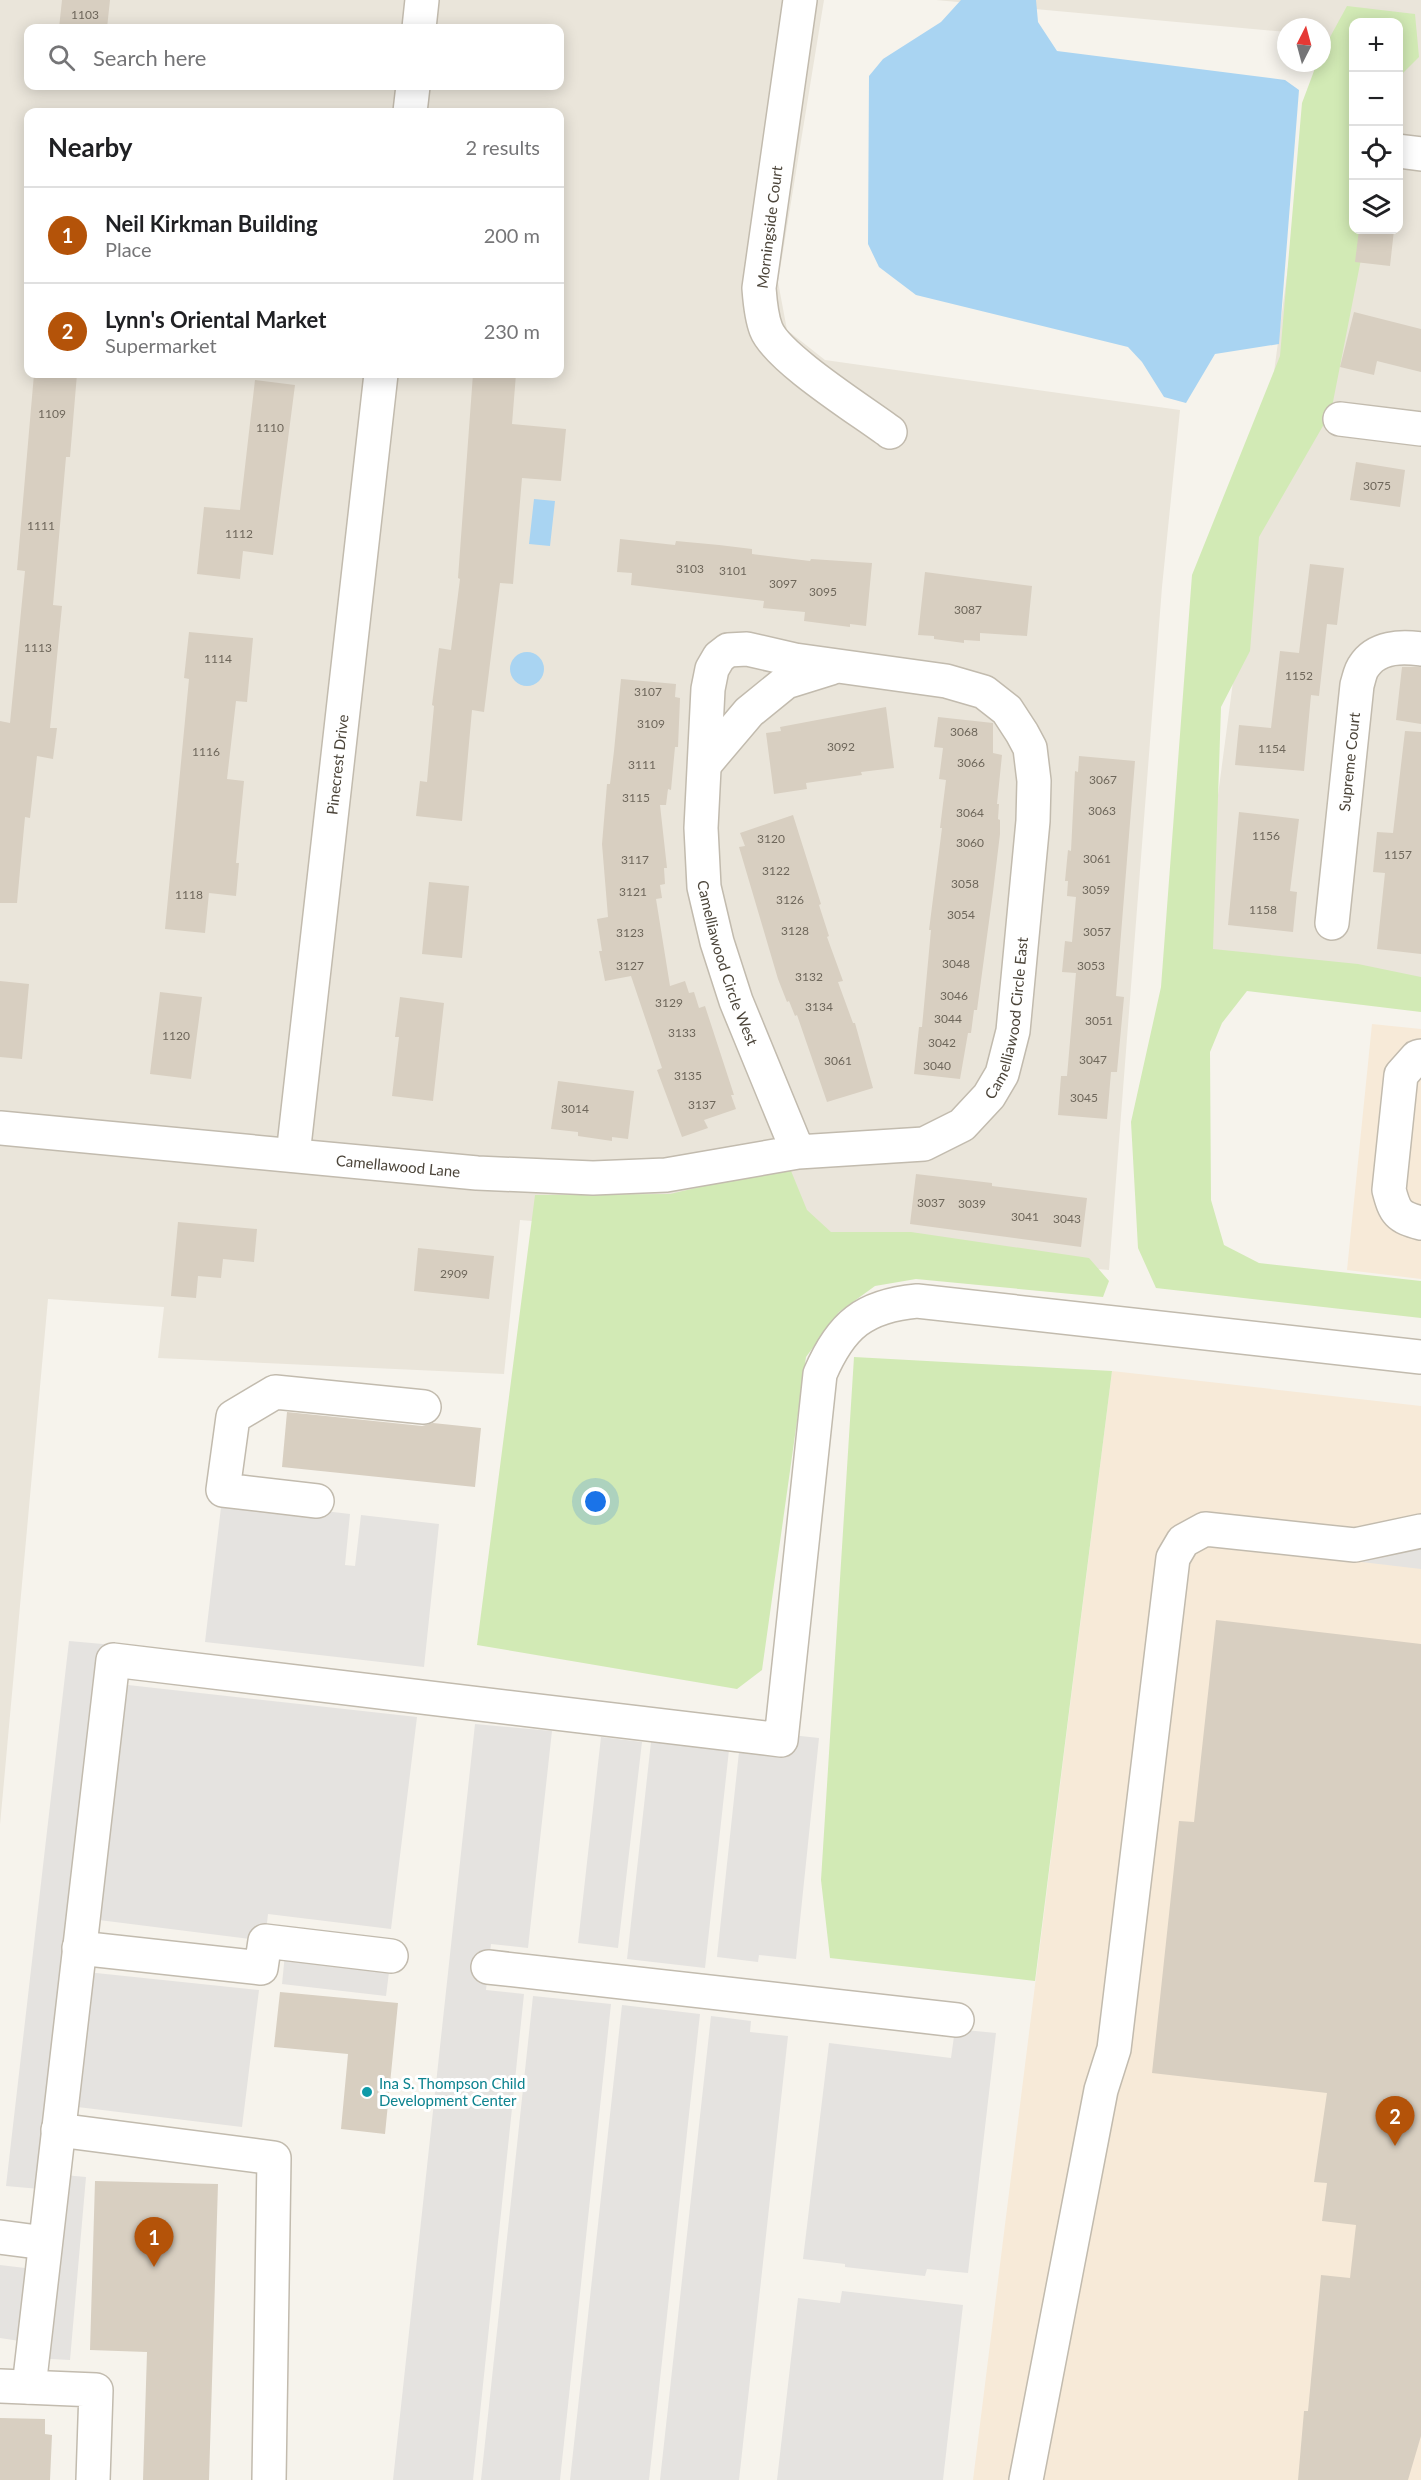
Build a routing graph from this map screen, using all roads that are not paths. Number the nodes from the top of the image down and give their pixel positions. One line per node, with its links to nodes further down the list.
1 (422, 0): 3 (street)
2 (800, 0): 11 (street, Morningside Court)
3 (419, 24)
4 (413, 90): 5 (street)
5 (410, 108)
6 (1403, 152): 7 (street)
7 (1421, 154)
8 (381, 378): 20 (street, Pinecrest Drive)
9 (1340, 418): 10 (street)
10 (1421, 429)
11 (890, 432)
12 (1421, 649): 16 (street, Supreme Court)
13 (837, 666): 14 (street, Camelliawood Circle West); 15 (street, Camelliawood Circle West); 15 (street, Camelliawood Circle West)
14 (1022, 733): 19 (street, Camelliawood Circle East)
15 (705, 765): 19 (street, Camelliawood Circle West)
16 (1332, 923)
17 (1421, 1056): 21 (street)
18 (0, 1128): 20 (street, Camellawood Lane)
19 (798, 1152): 20 (street, Camellawood Lane)
20 (293, 1155)
21 (1421, 1222)
22 (1421, 1357): 26 (street)
23 (424, 1407): 24 (street)
24 (317, 1500)
25 (1421, 1531): 36 (street)
26 (80, 1948): 27 (street); 30 (street)
27 (391, 1956)
28 (488, 1967): 29 (street)
29 (957, 2020)
30 (58, 2130): 32 (street); 35 (street)
31 (0, 2237): 32 (street)
32 (45, 2243): 33 (street)
33 (14, 2386): 34 (street)
34 (93, 2480)
35 (268, 2480)
36 (1026, 2480)

